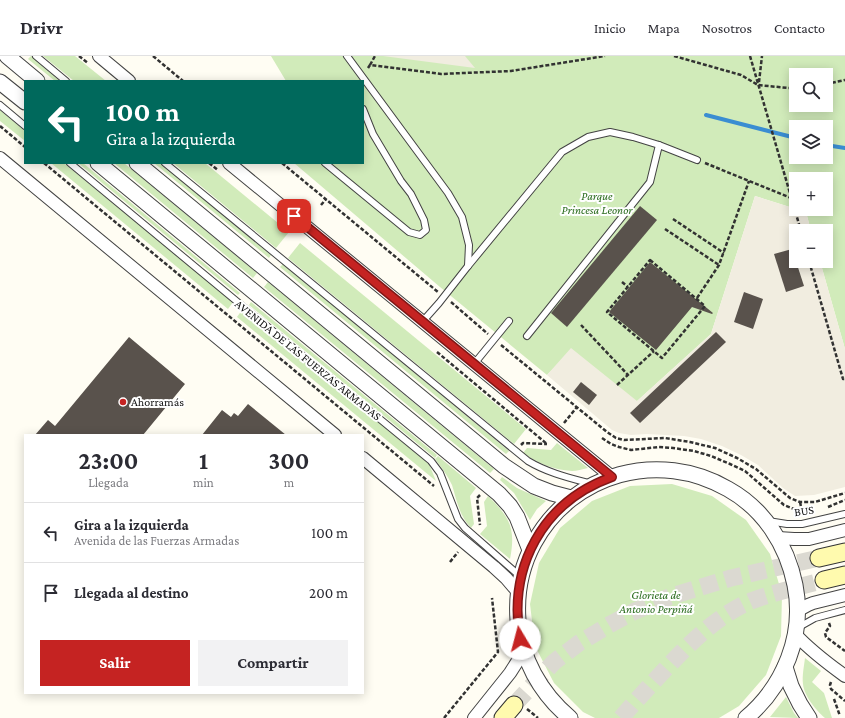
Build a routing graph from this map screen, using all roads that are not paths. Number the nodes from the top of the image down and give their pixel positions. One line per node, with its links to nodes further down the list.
1 (7, 56): 6 (street)
2 (36, 56): 7 (lane)
3 (99, 56): 8 (street)
4 (347, 56): 5 (lane)
5 (362, 79)
6 (36, 80)
7 (65, 80)
8 (128, 80)
9 (0, 82): 11 (street)
10 (364, 82): 24 (lane)
11 (24, 101)
12 (0, 105): 14 (lane)
13 (364, 112): 23 (lane)
14 (24, 125)
15 (659, 145): 17 (lane); 24 (lane); 27 (lane)
16 (0, 158): 29 (street)
17 (697, 160)
18 (71, 164): 43 (lane, AVENIDA DE LAS FUERZAS ARMADAS)
19 (99, 164): 38 (street, AVENIDA DE LAS FUERZAS ARMADAS)
20 (138, 164): 33 (street)
21 (167, 164): 32 (lane)
22 (230, 164): 26 (street)
23 (326, 164)
24 (468, 266): 26 (lane)
25 (509, 321): 28 (lane)
26 (423, 322): 28 (street)
27 (527, 336)
28 (474, 364): 31 (street)
29 (334, 434)
30 (364, 459): 43 (street)
31 (612, 477): 32 (street); 35 (street)
32 (594, 484): 33 (street)
33 (571, 498): 38 (street)
34 (845, 514): 35 (lane, BUS)
35 (765, 520): 37 (street)
36 (845, 530): 37 (street)
37 (778, 538): 46 (street)
38 (530, 550): 43 (street)
39 (845, 552): 40 (main road)
40 (819, 558)
41 (845, 575): 42 (main road)
42 (824, 580)
43 (520, 584): 48 (street)
44 (845, 595): 46 (street)
45 (845, 610): 47 (lane)
46 (797, 611): 47 (street)
47 (795, 632): 49 (street); 50 (street)
48 (524, 651): 54 (street); 56 (street)
49 (831, 666): 51 (street); 52 (lane)
50 (785, 667): 57 (street); 58 (street)
51 (845, 676)
52 (845, 682)
53 (514, 705): 55 (main road)
54 (474, 718)
55 (503, 718)
56 (570, 718)
57 (746, 718)
58 (809, 718)

